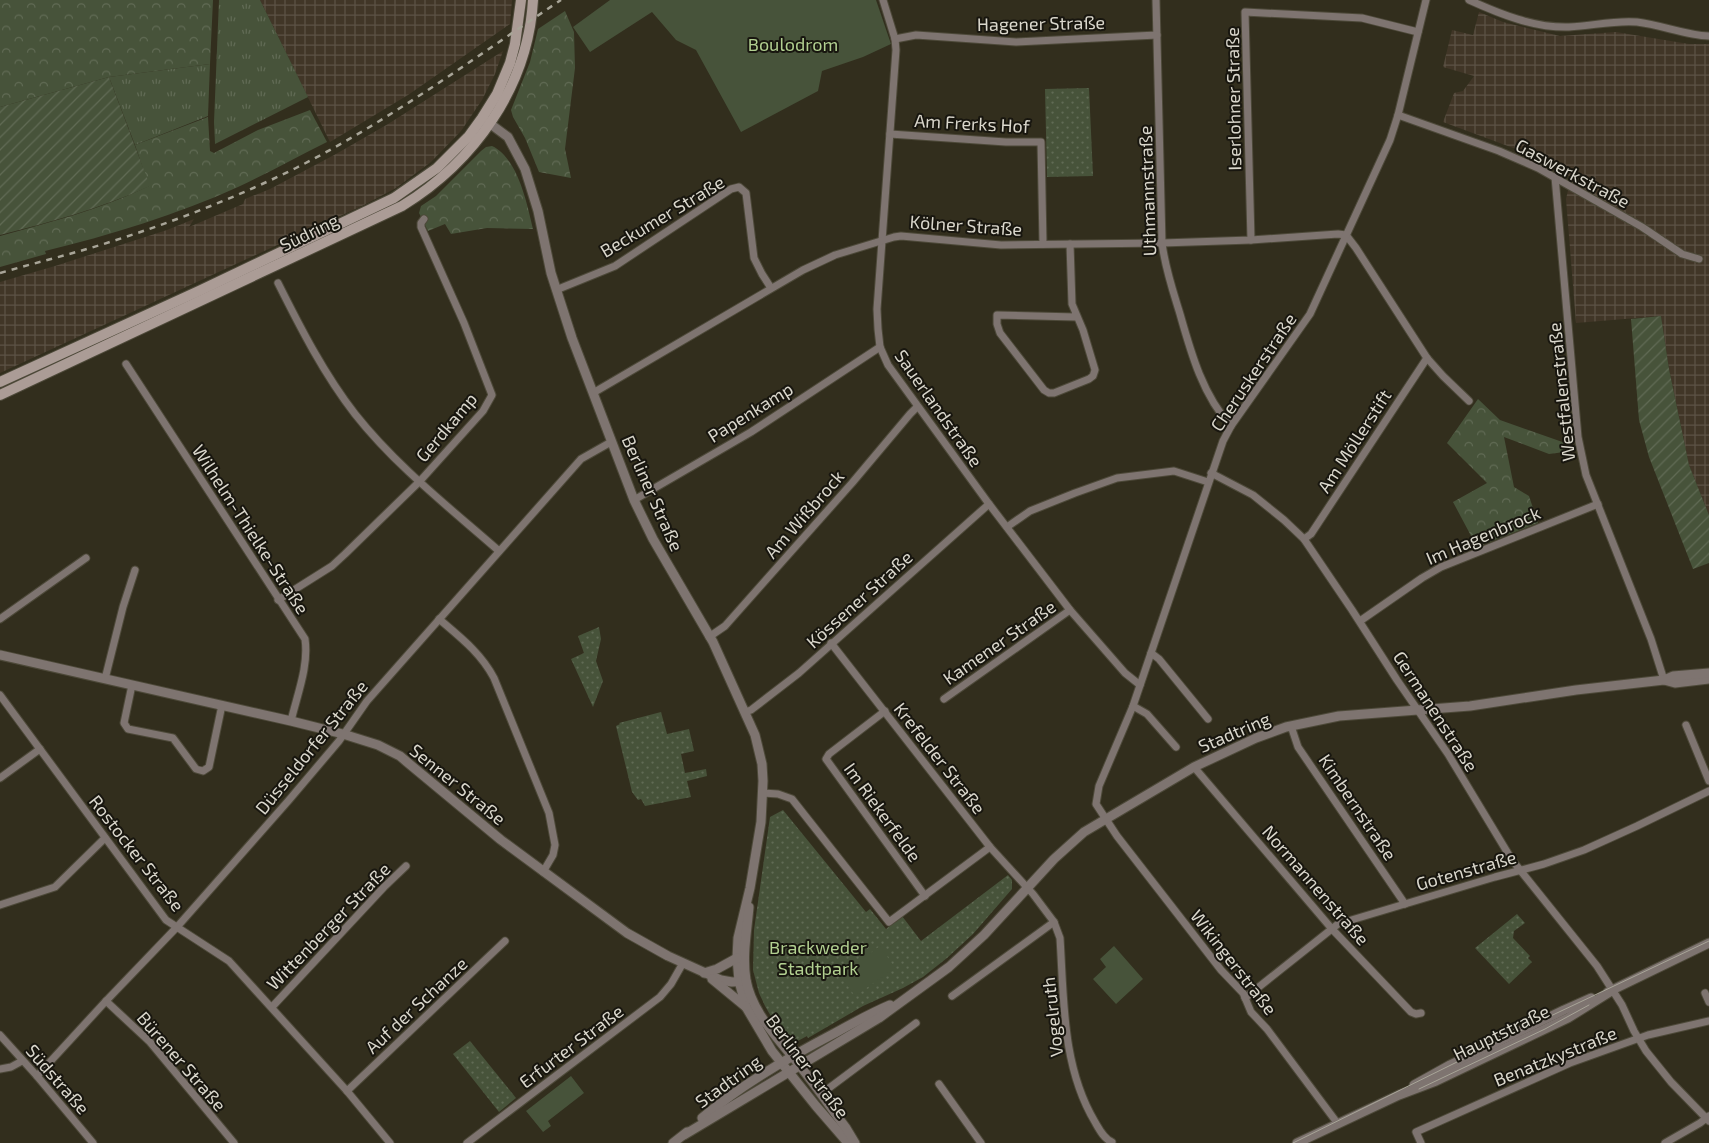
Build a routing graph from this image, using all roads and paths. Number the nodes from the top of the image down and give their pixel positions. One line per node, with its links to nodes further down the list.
1 (520, 0): 12 (main road, Südring)
2 (533, 0): 12 (main road, Südring)
3 (883, 0): 10 (street, Sauerlandstraße)
4 (1156, 0): 8 (street, Uthmannstraße)
5 (1426, 0): 7 (street, Cheruskerstraße)
6 (1470, 0): 9 (street)
7 (1418, 32): 11 (street, Cheruskerstraße); 18 (street, Iserlohner Straße)
8 (1157, 35): 10 (street, Hagener Straße); 19 (street, Uthmannstraße)
9 (1709, 36)
10 (896, 39): 13 (street, Sauerlandstraße)
11 (1398, 115): 14 (street, Gaswerkstraße); 16 (street, Cheruskerstraße)
12 (486, 121): 25 (street, Berliner Straße); 30 (main road, Südring); 32 (main road, Südring)
13 (890, 134): 17 (street, Sauerlandstraße); 20 (street, Am Frerks Hof)
14 (1555, 177): 22 (street, Gaswerkstraße); 42 (street, Westfalenstraße)
15 (424, 219): 38 (street, Gerdkamp)
16 (1346, 236): 18 (street, Kölner Straße); 28 (street); 35 (street, Cheruskerstraße)
17 (883, 240): 20 (street, Kölner Straße); 24 (street, Kölner Straße); 27 (street, Sauerlandstraße)
18 (1251, 240): 19 (street, Kölner Straße)
19 (1162, 243): 21 (street, Kölner Straße); 35 (street, Uthmannstraße)
20 (1043, 244): 21 (street, Kölner Straße)
21 (1070, 244): 26 (street)
22 (1699, 259)
23 (278, 283): 38 (street)
24 (771, 288): 25 (street, Beckumer Straße); 31 (street, Kölner Straße)
25 (556, 290): 31 (street, Berliner Straße)
26 (1076, 317): 26 (street)
27 (880, 347): 34 (street, Sauerlandstraße); 40 (street, Papenkamp)
28 (1427, 358): 33 (street); 44 (street, Am Möllerstift)
29 (126, 364): 48 (street, Wilhelm-Thielke-Straße)
30 (0, 382)
31 (594, 393): 36 (street, Berliner Straße)
32 (0, 395)
33 (1469, 401)
34 (917, 408): 41 (street, Sauerlandstraße); 53 (street, Am Wißbrock)
35 (1232, 426): 37 (street, Cheruskerstraße)
36 (611, 442): 40 (street, Berliner Straße); 45 (street, Düsseldorfer Straße)
37 (1211, 474): 39 (street, Cheruskerstraße); 44 (street, Germanenstraße)
38 (420, 481): 45 (street); 48 (street, Gerdkamp)
39 (1208, 482): 43 (street); 55 (street, Cheruskerstraße)
40 (634, 500): 53 (street, Berliner Straße)
41 (989, 504): 43 (street, Sauerlandstraße); 54 (street, Kössener Straße)
42 (1598, 504): 52 (street, Im Hagenbrock); 60 (street, Westfalenstraße)
43 (1007, 527): 49 (street, Sauerlandstraße)
44 (1304, 539): 52 (street, Germanenstraße)
45 (499, 551): 51 (street, Düsseldorfer Straße)
46 (86, 558): 50 (street)
47 (134, 570): 58 (street)
48 (278, 600): 71 (street, Wilhelm-Thielke-Straße)
49 (1070, 610): 62 (street, Sauerlandstraße); 64 (street, Kamener Straße)
50 (0, 619)
51 (439, 619): 74 (street, Düsseldorfer Straße); 87 (street)
52 (1360, 621): 67 (street, Germanenstraße)
53 (709, 637): 69 (street, Berliner Straße)
54 (832, 643): 68 (street, Krefelder Straße); 69 (street, Kössener Straße)
55 (1151, 653): 62 (street, Cheruskerstraße); 70 (street)
56 (0, 655): 58 (street, Senner Straße)
57 (1709, 673): 60 (street, Stadtring)
58 (105, 679): 61 (street, Senner Straße)
59 (1709, 679): 60 (street, Stadtring)
60 (1664, 680): 67 (street, Stadtring)
61 (132, 685): 65 (street, Senner Straße); 65 (street)
62 (1140, 685): 66 (street, Cheruskerstraße)
63 (0, 695): 76 (street, Rostocker Straße)
64 (944, 699)
65 (222, 705): 71 (street, Senner Straße)
66 (1133, 706): 75 (street); 82 (street, Cheruskerstraße)
67 (1417, 710): 72 (street, Stadtring); 86 (street, Germanenstraße)
68 (885, 711): 84 (street, Krefelder Straße); 90 (street, Im Riekerfelde)
69 (745, 712): 81 (street, Berliner Straße)
70 (1208, 719)
71 (291, 721): 74 (street, Senner Straße)
72 (1291, 726): 77 (street, Stadtring); 91 (street, Kimbernstraße)
73 (1686, 726): 79 (street)
74 (344, 734): 87 (street, Senner Straße); 94 (street, Düsseldorfer Straße)
75 (1176, 747)
76 (40, 749): 78 (street); 83 (street, Rostocker Straße)
77 (1194, 767): 82 (street, Stadtring); 95 (street, Normannenstraße)
78 (0, 778)
79 (1709, 780)
80 (1709, 791): 86 (street, Gotenstraße)
81 (763, 794): 88 (street, Berliner Straße); 90 (street)
82 (1105, 819): 89 (street, Stadtring); 105 (street, Wikingerstraße)
83 (106, 838): 92 (street); 94 (street, Rostocker Straße)
84 (990, 847): 89 (street, Krefelder Straße); 90 (street)
85 (406, 866): 109 (street, Wittenberger Straße)
86 (1520, 870): 91 (street, Gotenstraße); 102 (street, Germanenstraße)
87 (543, 872): 99 (street, Senner Straße)
88 (750, 888): 98 (street, Berliner Straße); 101 (street, Berliner Straße)
89 (1028, 888): 93 (street, Vogelruth); 107 (street, Stadtring)
90 (925, 896)
91 (1405, 904): 95 (street, Gotenstraße)
92 (0, 905)
93 (1054, 922): 104 (street); 129 (street, Vogelruth)
94 (177, 927): 106 (street, Düsseldorfer Straße); 109 (street, Rostocker Straße)
95 (1332, 929): 105 (street, Gotenstraße); 111 (street, Normannenstraße)
96 (505, 941): 124 (street, Auf der Schanze)
97 (1709, 943): 102 (street, Hauptstraße)
98 (736, 958): 100 (street); 101 (street, Berliner Straße)
99 (683, 963): 100 (street, Senner Straße); 133 (street, Erfurter Straße)
100 (704, 972): 101 (street, Senner Straße); 110 (street)
101 (742, 981): 110 (street, Berliner Straße); 116 (street, Berliner Straße)
102 (1613, 990): 115 (street, Germanenstraße); 127 (street, Hauptstraße)
103 (1705, 992): 108 (street)
104 (952, 996)
105 (1245, 998): 127 (street, Wikingerstraße)
106 (106, 1001): 122 (street, Düsseldorfer Straße); 131 (street, Bürener Straße)
107 (899, 1002): 116 (street, Stadtring); 119 (street, Stadtring)
108 (1709, 1002)
109 (272, 1006): 124 (street, Rostocker Straße)
110 (746, 1007): 118 (street, Berliner Straße)
111 (1421, 1013)
112 (1709, 1021): 115 (street, Benatzkystraße)
113 (916, 1023): 125 (street)
114 (0, 1035): 117 (street, Südstraße)
115 (1638, 1039): 126 (street, Germanenstraße); 139 (street, Benatzkystraße)
116 (792, 1056): 118 (street, Stadtring); 119 (street, Berliner Straße)
117 (22, 1061): 120 (street); 122 (street, Südstraße)
118 (781, 1063): 121 (street, Berliner Straße); 128 (street, Stadtring)
119 (800, 1066): 121 (street, Stadtring); 125 (street, Berliner Straße)
120 (0, 1070)
121 (789, 1072): 128 (street, Stadtring); 135 (street, Berliner Straße)
122 (37, 1076): 130 (street, Südstraße)
123 (939, 1084): 137 (street)
124 (347, 1091): 132 (street, Rostocker Straße)
125 (821, 1094): 136 (street, Berliner Straße)
126 (1708, 1118): 140 (street)
127 (1338, 1124): 138 (street, Hauptstraße)
128 (684, 1134): 134 (street, Stadtring)
129 (1112, 1142)
130 (93, 1143)
131 (234, 1143)
132 (390, 1143)
133 (467, 1143)
134 (673, 1143)
135 (848, 1143)
136 (855, 1143)
137 (981, 1143)
138 (1297, 1143)
139 (1421, 1143)
140 (1665, 1143)

